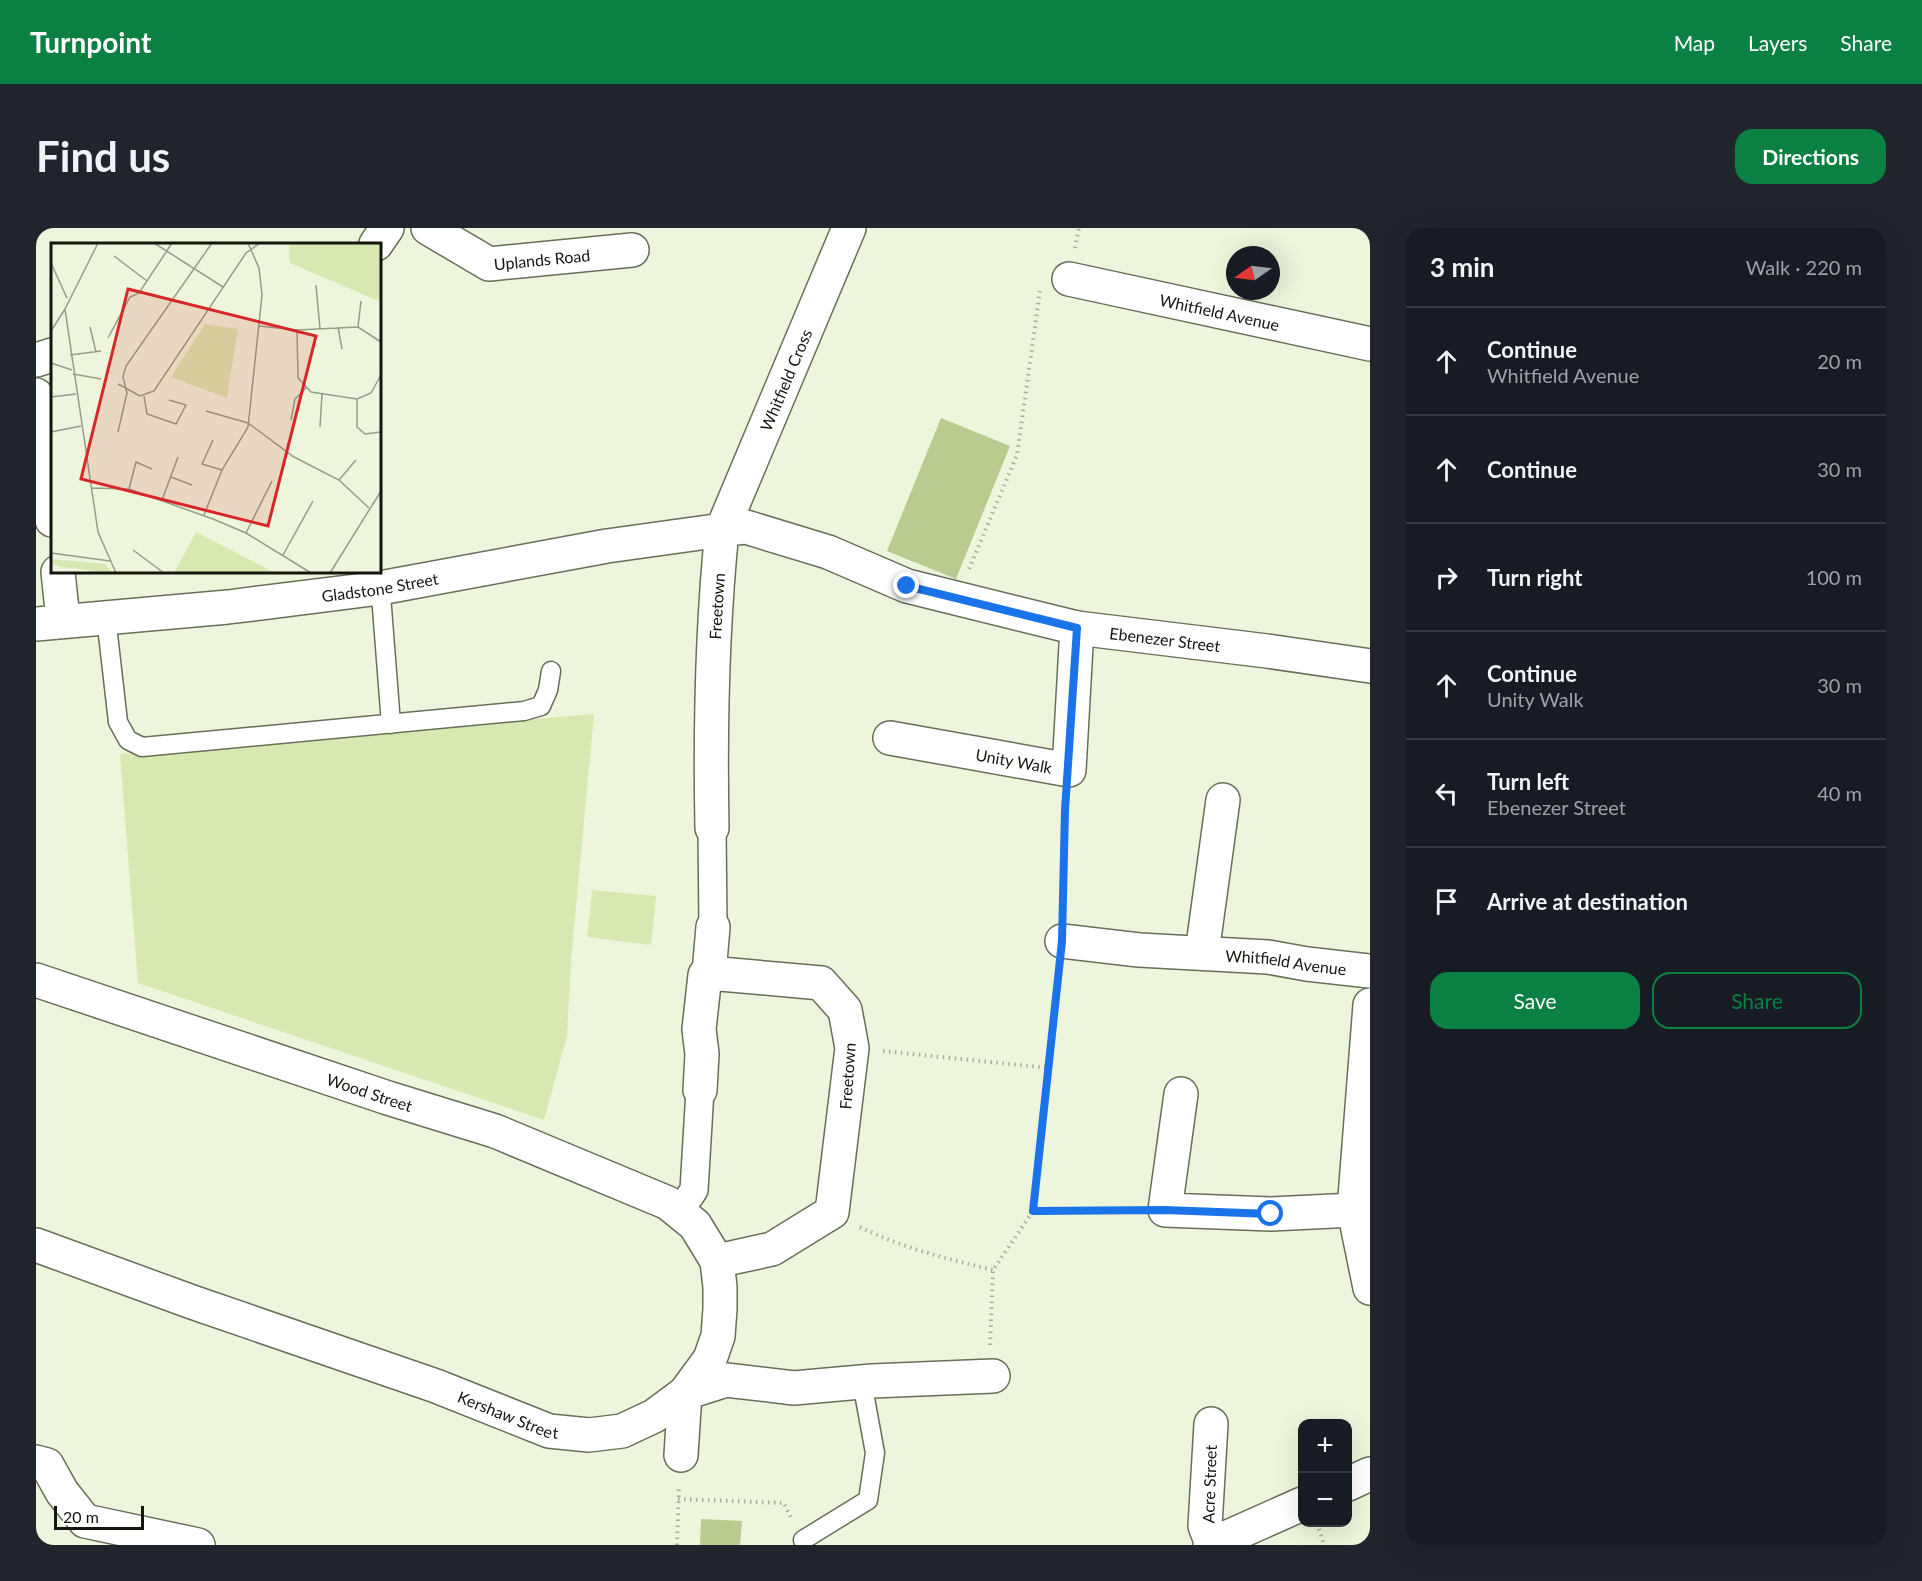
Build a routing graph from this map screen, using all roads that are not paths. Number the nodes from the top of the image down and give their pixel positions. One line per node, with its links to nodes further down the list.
1 (387, 228): 4 (street)
2 (428, 228): 5 (street, Uplands Road)
3 (849, 228): 13 (street, Whitfield Cross)
4 (377, 243)
5 (632, 250)
6 (1069, 279): 7 (street, Whitfield Avenue)
7 (1370, 344)
8 (51, 355): 9 (street)
9 (36, 360)
10 (36, 394): 11 (street)
11 (41, 463): 12 (street)
12 (51, 515)
13 (722, 530): 15 (street, Gladstone Street); 18 (street, Ebenezer Street); 24 (street, Freetown)
14 (58, 573): 17 (street)
15 (380, 580): 16 (street, Gladstone Street); 21 (lane)
16 (105, 617): 17 (street, Gladstone Street); 21 (lane)
17 (50, 622)
18 (1077, 628): 19 (street, Ebenezer Street); 22 (street, Unity Walk)
19 (1370, 666)
20 (550, 671): 21 (lane)
21 (391, 724)
22 (890, 738)
23 (1223, 800): 27 (street, Whitfield Avenue)
24 (712, 828): 25 (street)
25 (713, 927): 29 (street)
26 (1062, 941): 27 (street, Whitfield Avenue)
27 (1202, 953): 28 (street, Whitfield Avenue)
28 (1370, 971)
29 (709, 973): 32 (street); 37 (street, Freetown)
30 (36, 980): 35 (street, Wood Street)
31 (1370, 1005): 34 (street)
32 (700, 1090): 35 (street)
33 (1181, 1094): 34 (street)
34 (1354, 1210): 38 (street)
35 (687, 1218): 37 (street)
36 (36, 1245): 41 (street, Kershaw Street)
37 (717, 1261): 41 (street)
38 (1370, 1288)
39 (993, 1376): 40 (street, Kershaw Street)
40 (862, 1382): 41 (street, Kershaw Street); 48 (lane)
41 (685, 1393): 43 (street)
42 (1211, 1424): 50 (street, Acre Street)
43 (681, 1455)
44 (41, 1464): 49 (street)
45 (1370, 1474): 46 (street)
46 (1352, 1482)
47 (1298, 1506): 50 (street)
48 (803, 1540)
49 (198, 1545)
50 (1211, 1545)

